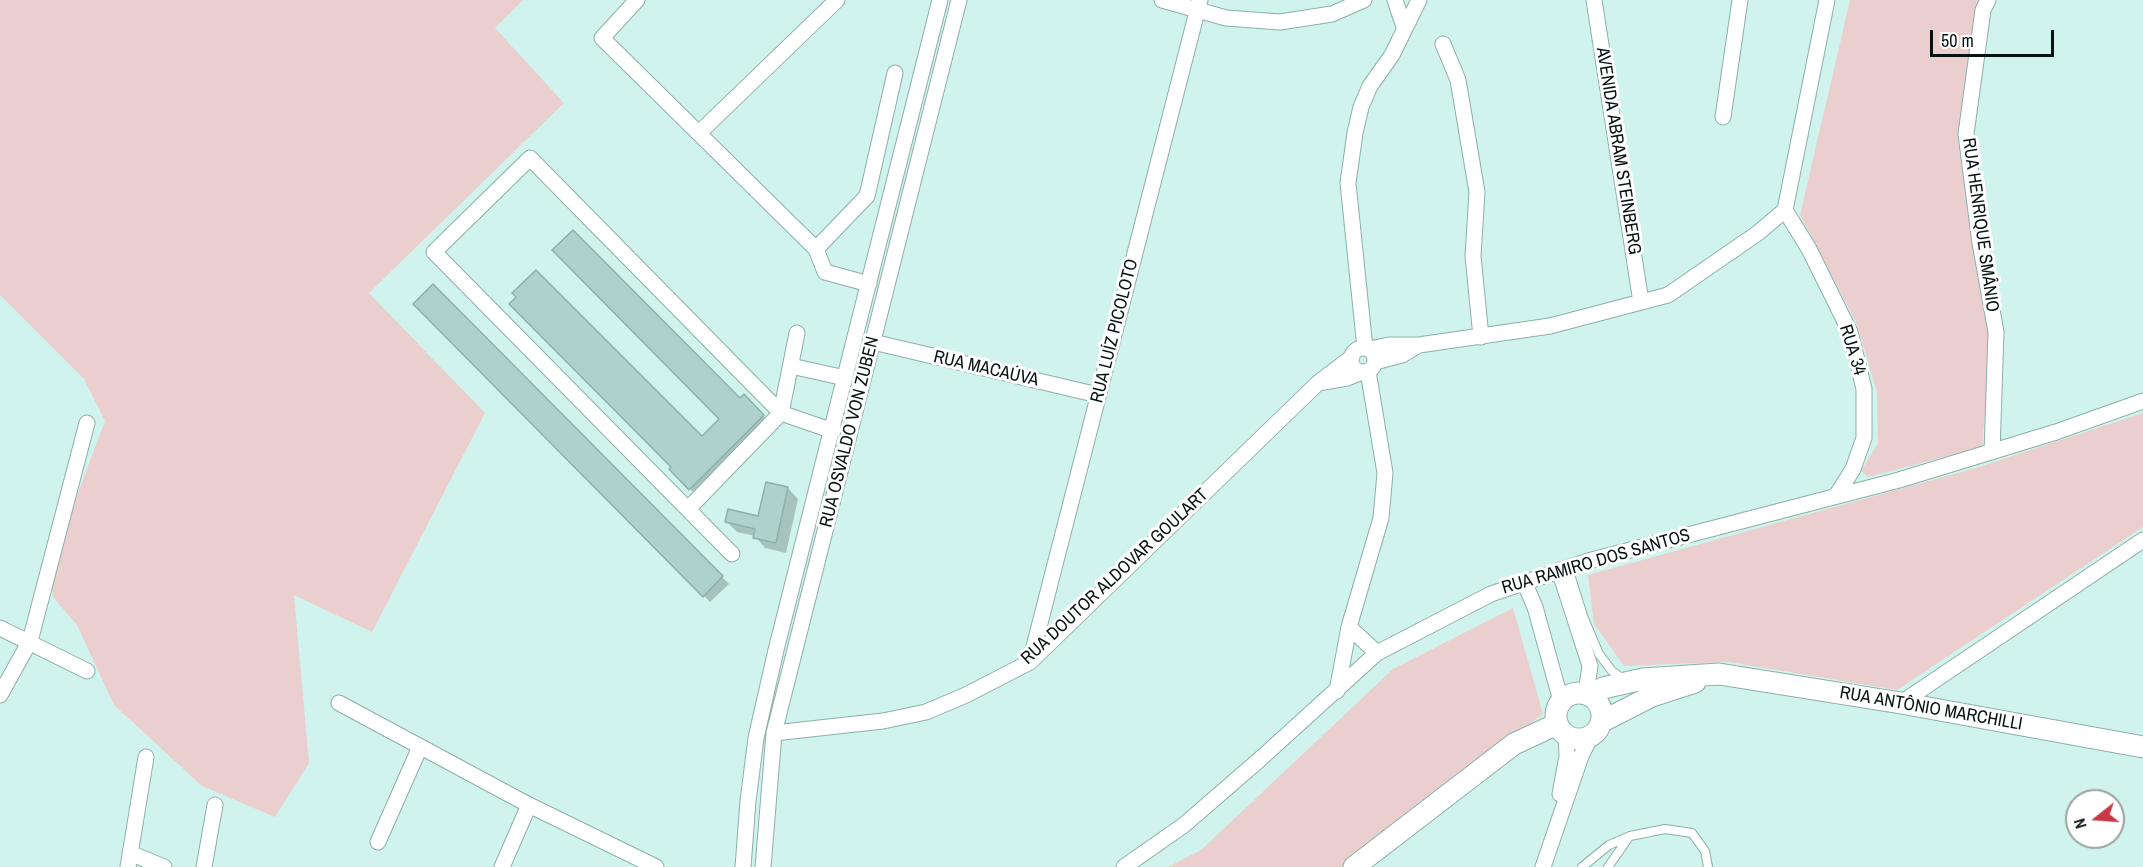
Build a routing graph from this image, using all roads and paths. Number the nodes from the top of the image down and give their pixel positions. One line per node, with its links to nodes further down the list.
1 (638, 0): 18 (street)
2 (837, 0): 18 (street)
3 (940, 0): 21 (street, RUA OSVALDO VON ZUBEN)
4 (959, 0): 25 (street, RUA OSVALDO VON ZUBEN)
5 (1162, 0): 13 (street)
6 (1364, 0): 13 (street)
7 (1395, 0): 14 (street)
8 (1419, 0): 14 (street)
9 (1594, 0): 22 (street, AVENIDA ABRAM STEINBERG)
10 (1740, 0): 17 (street)
11 (1827, 0): 19 (street)
12 (1988, 0): 35 (street, RUA HENRIQUE SMÂNIO)
13 (1199, 5): 30 (street, RUA LUÍZ PICOLOTO)
14 (1404, 27): 26 (street)
15 (1443, 44): 24 (street)
16 (895, 73): 20 (street)
17 (1723, 117)
18 (699, 133): 20 (street)
19 (1785, 210): 22 (street); 36 (street, RUA 34)
20 (816, 249): 21 (street)
21 (869, 284): 28 (street, RUA OSVALDO VON ZUBEN)
22 (1641, 302): 24 (street)
23 (797, 333): 27 (street)
24 (1481, 337): 26 (street)
25 (873, 342): 30 (street, RUA MACAÚVA); 57 (street, RUA OSVALDO VON ZUBEN)
26 (1368, 360): 29 (street); 29 (street, RUA DOUTOR ALDOVAR GOULART); 42 (street)
27 (791, 366): 28 (street); 32 (street)
28 (845, 378): 34 (street, RUA OSVALDO VON ZUBEN)
29 (1318, 383): 46 (street, RUA DOUTOR ALDOVAR GOULART)
30 (1098, 395): 46 (street, RUA LUÍZ PICOLOTO)
31 (2143, 401): 35 (street, RUA RAMIRO DOS SANTOS)
32 (781, 413): 34 (street); 37 (street); 37 (street)
33 (87, 423): 44 (street)
34 (833, 431): 72 (street, RUA OSVALDO VON ZUBEN)
35 (1992, 452): 36 (street, RUA RAMIRO DOS SANTOS)
36 (1836, 496): 40 (street, RUA RAMIRO DOS SANTOS)
37 (687, 509): 39 (street)
38 (2143, 540): 54 (street)
39 (732, 554)
40 (1560, 570): 41 (street, RUA RAMIRO DOS SANTOS); 49 (lane); 52 (street)
41 (1524, 582): 45 (street, RUA RAMIRO DOS SANTOS); 52 (street)
42 (1349, 627): 45 (street); 50 (street)
43 (0, 628): 44 (street)
44 (30, 641): 47 (street); 51 (street)
45 (1377, 653): 50 (street, RUA RAMIRO DOS SANTOS)
46 (1030, 662): 57 (street, RUA DOUTOR ALDOVAR GOULART)
47 (87, 671)
48 (1719, 674): 49 (street, RUA ANTÔNIO MARCHILLI); 54 (street, RUA ANTÔNIO MARCHILLI); 55 (street, RUA ANTÔNIO MARCHILLI)
49 (1642, 679): 52 (street, RUA ANTÔNIO MARCHILLI)
50 (1338, 691): 74 (street, RUA RAMIRO DOS SANTOS)
51 (0, 695)
52 (1579, 696): 55 (street); 56 (street)
53 (339, 703): 58 (street)
54 (1901, 703): 59 (street, RUA ANTÔNIO MARCHILLI)
55 (1596, 729): 56 (street); 63 (street)
56 (1561, 730): 63 (street); 75 (street)
57 (774, 733): 73 (street, RUA OSVALDO VON ZUBEN)
58 (420, 747): 62 (street); 65 (street)
59 (2143, 747)
60 (146, 756): 66 (street)
61 (215, 805): 69 (street)
62 (529, 805): 67 (street); 70 (street)
63 (1554, 829): 76 (street)
64 (1630, 836): 77 (lane); 78 (lane); 79 (lane)
65 (378, 842)
66 (129, 860): 68 (street)
67 (635, 863): 71 (street)
68 (164, 867)
69 (204, 867)
70 (502, 867)
71 (656, 867)
72 (743, 867)
73 (763, 867)
74 (1124, 867)
75 (1354, 867)
76 (1543, 867)
77 (1582, 867)
78 (1608, 867)
79 (1708, 867)

